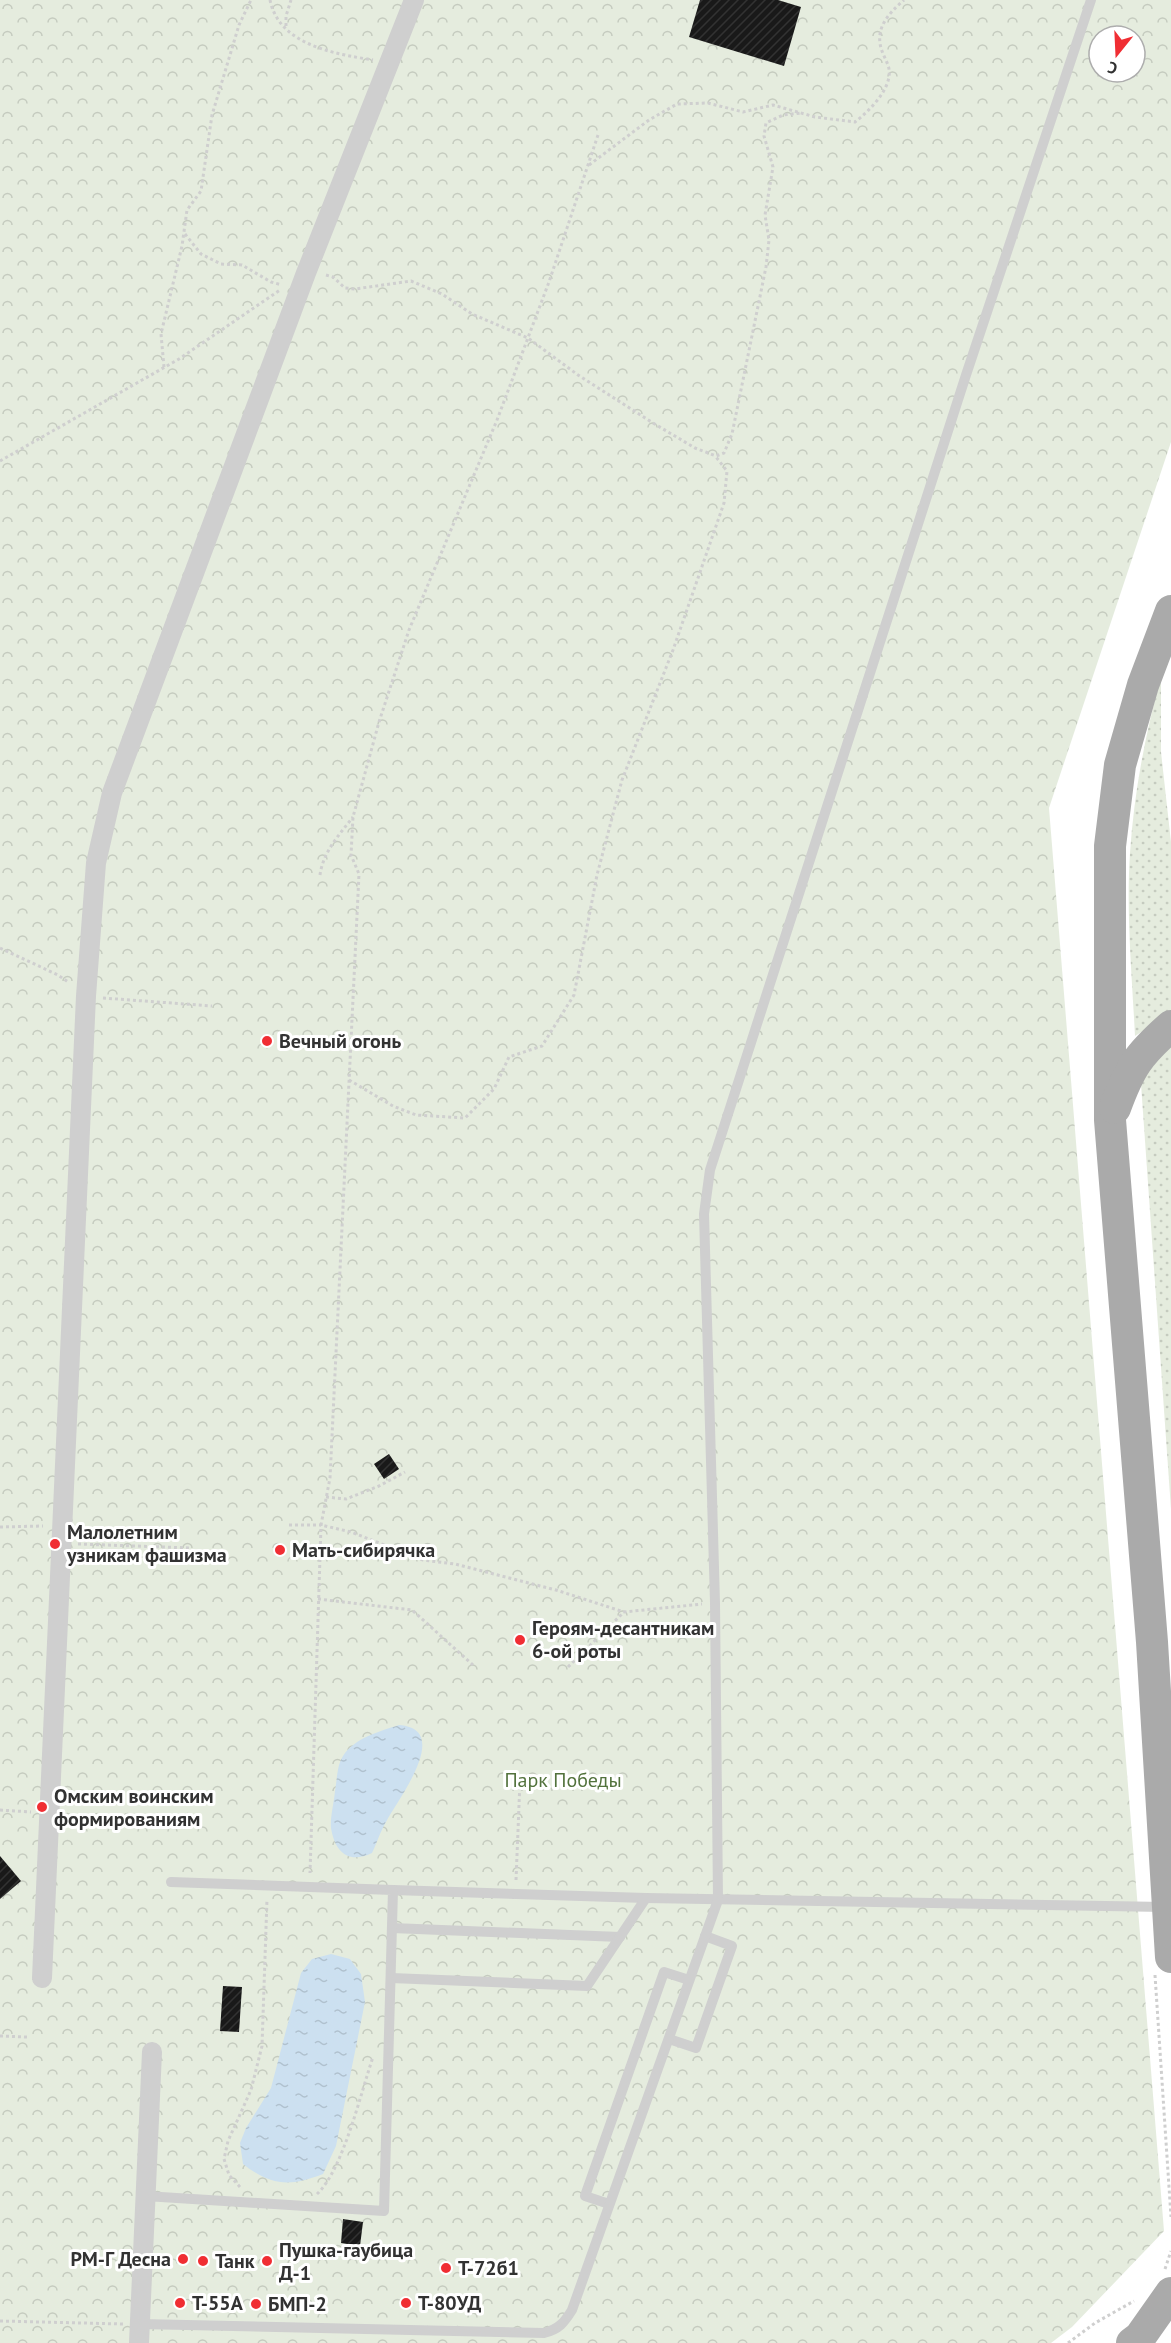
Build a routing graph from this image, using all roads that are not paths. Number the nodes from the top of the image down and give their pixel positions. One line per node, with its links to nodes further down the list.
1 (414, 0): 15 (street)
2 (1091, 0): 9 (lane)
3 (1171, 611): 5 (main road)
4 (1171, 1026): 5 (main road)
5 (1110, 1120): 10 (main road)
6 (171, 1882): 7 (lane)
7 (393, 1890): 8 (lane); 11 (lane)
8 (646, 1898): 9 (lane); 13 (lane)
9 (718, 1900): 10 (lane); 12 (lane)
10 (1168, 1907): 14 (main road)
11 (392, 1928): 13 (lane); 16 (lane)
12 (705, 1936): 17 (lane); 18 (lane)
13 (620, 1937): 16 (lane)
14 (1163, 1962)
15 (42, 1978)
16 (391, 1978): 20 (lane)
17 (689, 1980): 18 (lane); 21 (lane)
18 (669, 2039): 21 (lane)
19 (152, 2052): 20 (street)
20 (145, 2196): 23 (street)
21 (609, 2204): 23 (lane)
22 (1167, 2284): 24 (main road)
23 (139, 2334)
24 (1132, 2343)

